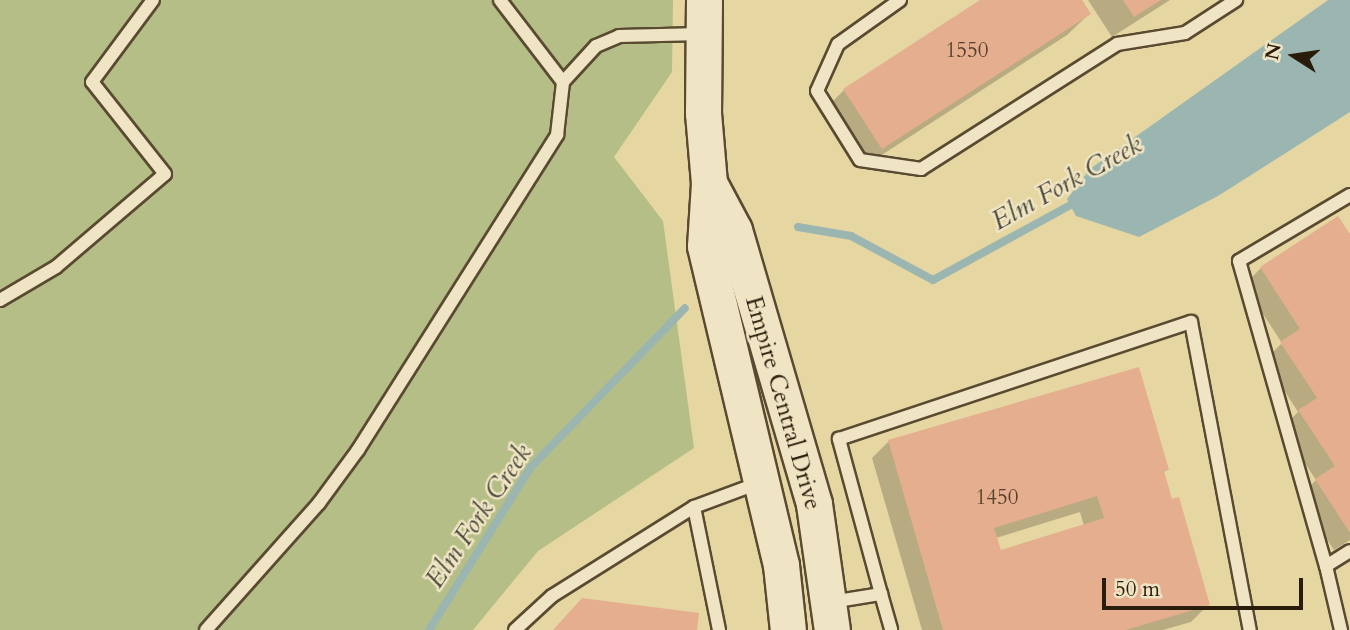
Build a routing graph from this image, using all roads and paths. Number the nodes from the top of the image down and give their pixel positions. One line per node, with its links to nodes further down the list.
1 (153, 0): 9 (lane)
2 (500, 0): 6 (lane)
3 (900, 0): 4 (lane)
4 (1236, 0)
5 (703, 17): 6 (lane); 7 (street, Empire Central Drive)
6 (563, 82): 17 (lane)
7 (709, 183): 10 (street, Empire Central Drive); 15 (street, Empire Central Drive)
8 (1350, 195): 13 (lane)
9 (0, 300)
10 (762, 482): 11 (lane); 20 (street, Empire Central Drive)
11 (694, 506): 18 (lane); 19 (lane)
12 (1350, 551): 13 (lane)
13 (1326, 566): 22 (lane)
14 (881, 594): 15 (lane); 16 (lane); 21 (lane)
15 (831, 616)
16 (1248, 629)
17 (206, 630)
18 (515, 630)
19 (719, 630)
20 (788, 630)
21 (891, 630)
22 (1341, 630)

